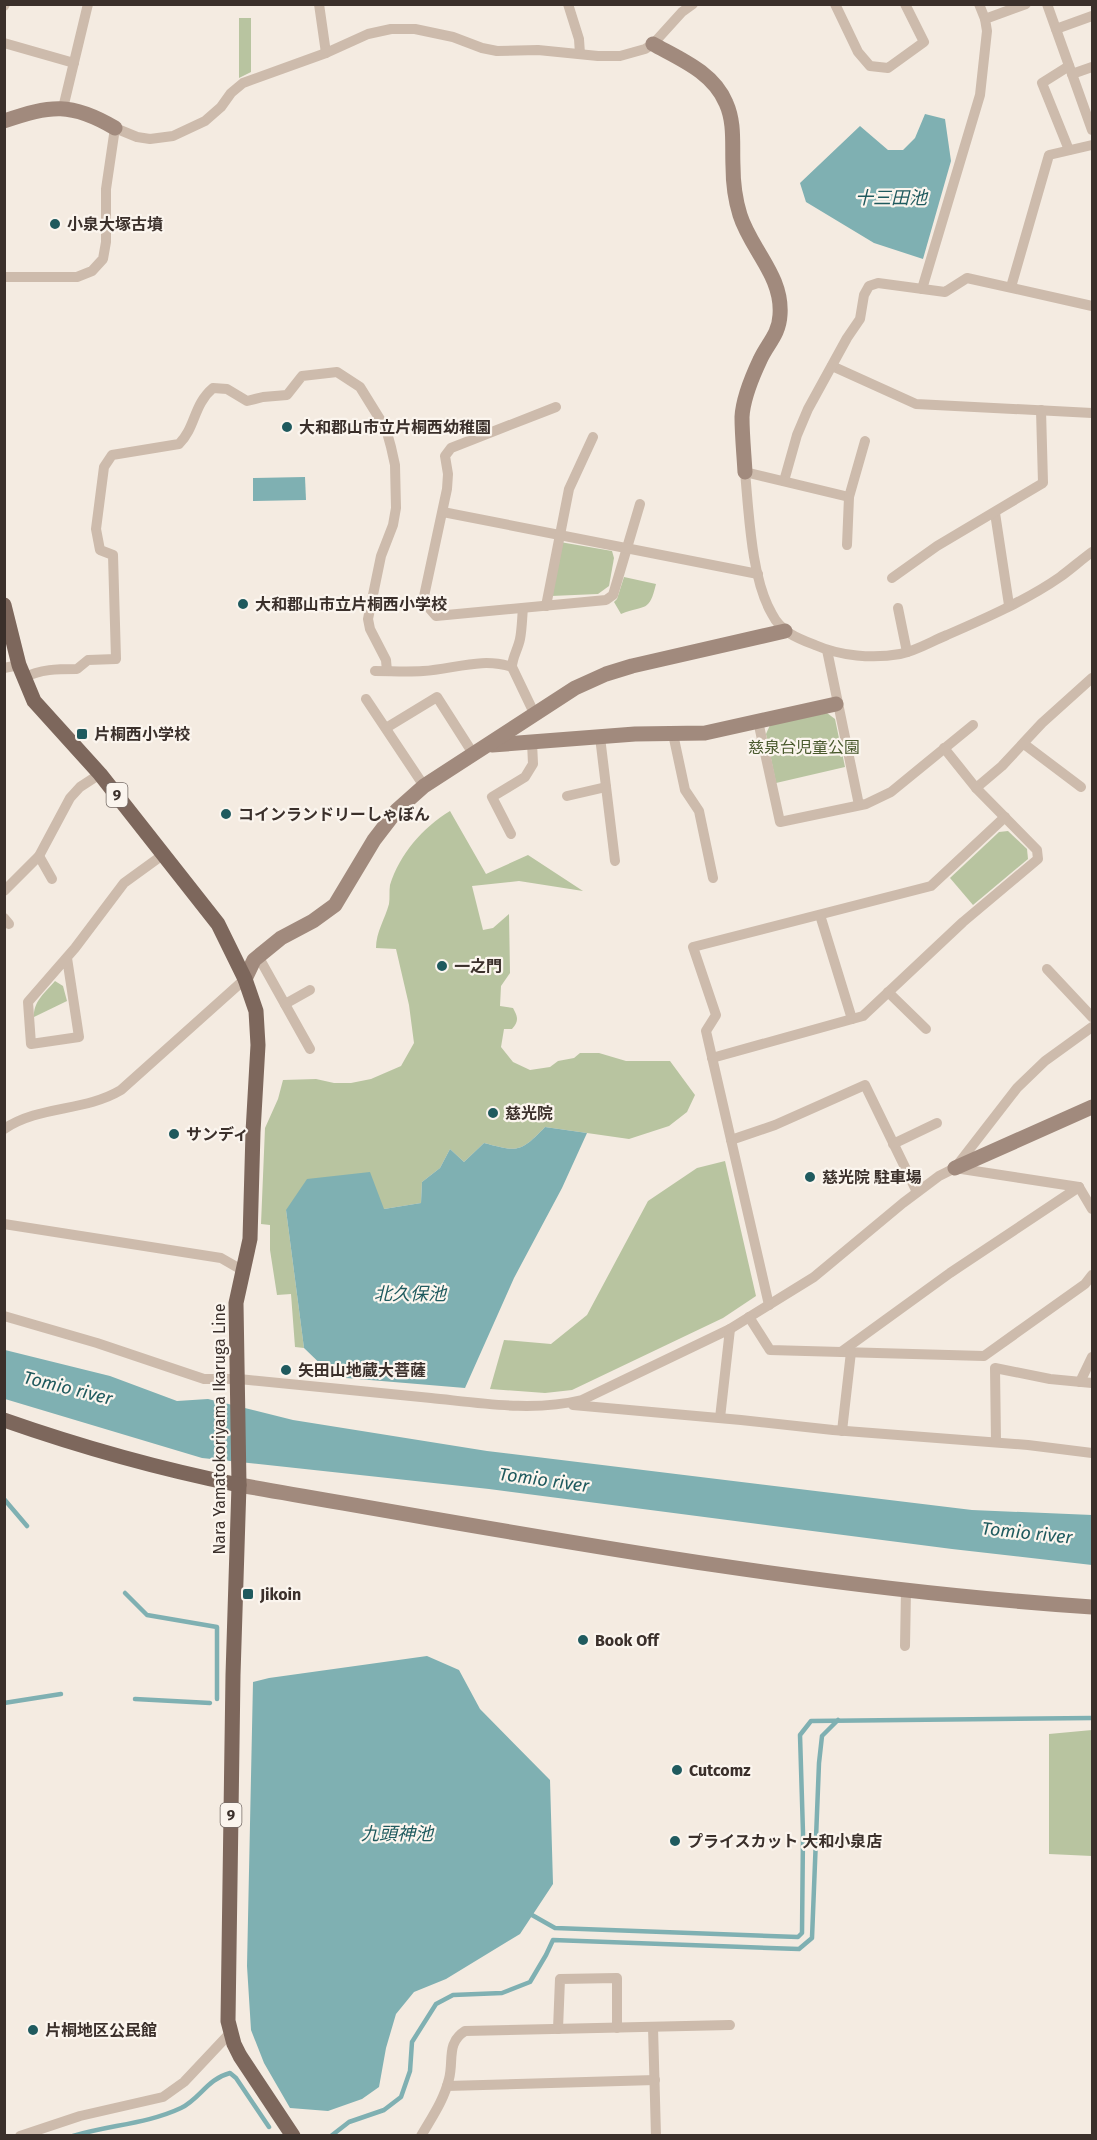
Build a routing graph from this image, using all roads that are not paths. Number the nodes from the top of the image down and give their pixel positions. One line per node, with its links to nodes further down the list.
1 (88, 4): 18 (street)
2 (319, 4): 16 (street)
3 (568, 4): 17 (street)
4 (693, 4): 15 (street)
5 (835, 4): 6 (street)
6 (905, 4)
7 (979, 4): 12 (street)
8 (1026, 4): 10 (street)
9 (1047, 4): 13 (street)
10 (1011, 7): 12 (street)
11 (1092, 16): 13 (street)
12 (985, 19): 29 (street)
13 (1056, 29): 20 (street)
14 (4, 43): 18 (street)
15 (653, 44): 17 (street); 37 (street)
16 (326, 53): 17 (street); 23 (street)
17 (580, 54)
18 (74, 63): 21 (street)
19 (1092, 67): 20 (street)
20 (1071, 70): 24 (street); 26 (street)
21 (63, 108): 22 (street); 23 (street)
22 (4, 121)
23 (115, 128): 27 (street)
24 (1092, 130)
25 (1092, 145): 26 (street)
26 (1069, 150): 28 (street)
27 (6, 277)
28 (1011, 287): 29 (street); 30 (street)
29 (922, 289): 31 (street)
30 (1092, 306)
31 (832, 366): 33 (street); 38 (street)
32 (556, 407): 41 (street)
33 (1041, 410): 34 (street); 42 (street)
34 (1092, 413)
35 (593, 437): 43 (street)
36 (865, 441): 39 (street)
37 (745, 472): 38 (street); 47 (street)
38 (784, 481): 39 (street)
39 (849, 497): 44 (street)
40 (640, 504): 45 (street)
41 (443, 512): 43 (street); 52 (street)
42 (995, 513): 48 (street); 50 (street)
43 (559, 534): 45 (street); 51 (street)
44 (847, 545)
45 (626, 548): 47 (street); 51 (street)
46 (1092, 552): 50 (street)
47 (758, 574): 54 (street)
48 (892, 578)
49 (4, 605): 58 (main road, Nara Yamatokoriyama Ikaruga Line / 9)
50 (1009, 605): 56 (street)
51 (546, 606): 52 (street)
52 (523, 608): 57 (street)
53 (898, 608): 56 (street)
54 (785, 631): 55 (street); 62 (street)
55 (827, 650): 56 (street); 61 (street)
56 (907, 652)
57 (512, 668): 58 (street); 62 (street)
58 (16, 670): 73 (main road, Nara Yamatokoriyama Ikaruga Line / 9)
59 (1092, 678): 69 (street)
60 (366, 699): 65 (street)
61 (836, 704): 63 (street); 79 (street)
62 (535, 715): 70 (street)
63 (758, 721): 66 (street); 79 (street)
64 (973, 725): 72 (street)
65 (386, 729): 71 (street); 74 (street)
66 (673, 734): 67 (street); 85 (street)
67 (600, 737): 68 (street); 75 (street)
68 (532, 742): 70 (street); 81 (street)
69 (1024, 744): 76 (street); 77 (street)
70 (489, 745): 71 (street)
71 (470, 748): 74 (street)
72 (944, 748): 77 (street); 79 (street)
73 (99, 774): 82 (main road, Nara Yamatokoriyama Ikaruga Line / 9); 83 (street)
74 (421, 780): 89 (street)
75 (606, 787): 78 (street); 84 (street)
76 (1081, 787)
77 (976, 788): 80 (street)
78 (567, 796)
79 (858, 805)
80 (1005, 817): 88 (street); 94 (street)
81 (512, 834)
82 (164, 854): 90 (street); 92 (main road, Nara Yamatokoriyama Ikaruga Line / 9)
83 (39, 856): 86 (street); 87 (street)
84 (615, 861)
85 (713, 878)
86 (52, 879)
87 (4, 891)
88 (820, 915): 97 (street); 101 (street)
89 (258, 956): 92 (street); 95 (street)
90 (67, 958): 90 (street)
91 (1047, 969): 96 (street)
92 (245, 980): 104 (street); 112 (main road, Nara Yamatokoriyama Ikaruga Line / 9)
93 (310, 990): 95 (street)
94 (888, 992): 97 (street); 99 (street)
95 (285, 1004): 100 (street)
96 (1092, 1017)
97 (852, 1019): 101 (street)
98 (1092, 1028): 107 (street)
99 (926, 1029)
100 (310, 1049)
101 (712, 1058): 105 (street)
102 (1092, 1107): 107 (street)
103 (937, 1123): 106 (street)
104 (4, 1129)
105 (731, 1140): 106 (street); 114 (street)
106 (893, 1144): 109 (street)
107 (955, 1168): 108 (street); 109 (street)
108 (1079, 1187): 110 (street); 118 (street)
109 (917, 1192): 114 (street)
110 (1092, 1209)
111 (4, 1224): 112 (street)
112 (242, 1270): 122 (main road, Nara Yamatokoriyama Ikaruga Line / 9)
113 (1092, 1275): 118 (street)
114 (769, 1305): 116 (street)
115 (4, 1316): 122 (street)
116 (749, 1317): 117 (street); 118 (street)
117 (730, 1329): 123 (street); 124 (street)
118 (846, 1352): 126 (street)
119 (1092, 1357): 120 (street)
120 (1080, 1382): 121 (street); 127 (street)
121 (1092, 1383)
122 (238, 1384): 123 (street); 129 (main road, Nara Yamatokoriyama Ikaruga Line / 9)
123 (565, 1404): 124 (street)
124 (720, 1418): 126 (street)
125 (4, 1420): 129 (main road)
126 (842, 1431): 127 (street)
127 (996, 1443): 128 (street)
128 (1092, 1454)
129 (239, 1481): 130 (street); 137 (main road, Nara Yamatokoriyama Ikaruga Line / 9)
130 (906, 1590): 131 (street); 132 (street)
131 (1092, 1607)
132 (905, 1646)
133 (730, 2025): 134 (street)
134 (653, 2027): 135 (street); 138 (street)
135 (617, 2028): 136 (street); 136 (street)
136 (558, 2029): 139 (street)
137 (231, 2032): 140 (street); 141 (main road, Nara Yamatokoriyama Ikaruga Line / 9)
138 (655, 2080): 139 (street); 143 (street)
139 (447, 2086): 142 (street)
140 (20, 2136)
141 (293, 2136)
142 (421, 2136)
143 (656, 2136)

